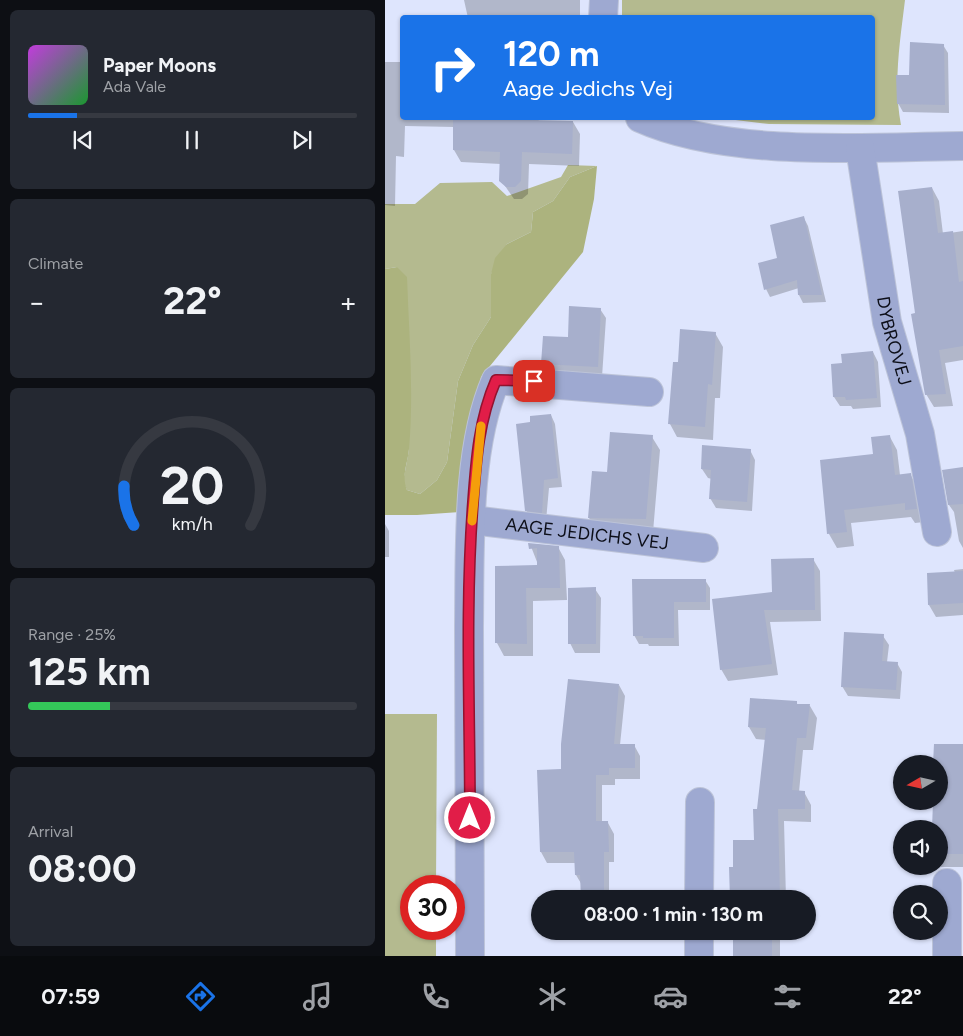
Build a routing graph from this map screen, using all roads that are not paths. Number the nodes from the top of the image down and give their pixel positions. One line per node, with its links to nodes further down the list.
1 (604, 0): 2 (street)
2 (603, 15)
3 (644, 120): 5 (street)
4 (963, 146): 5 (street)
5 (861, 148): 8 (street, DYBROVEJ)
6 (649, 392): 7 (street)
7 (472, 520): 9 (street, AAGE JEDICHS VEJ); 14 (street)
8 (937, 532)
9 (704, 548)
10 (700, 802): 12 (street)
11 (947, 883): 16 (street)
12 (699, 890)
13 (699, 940): 15 (street)
14 (470, 956)
15 (699, 956)
16 (947, 956)

